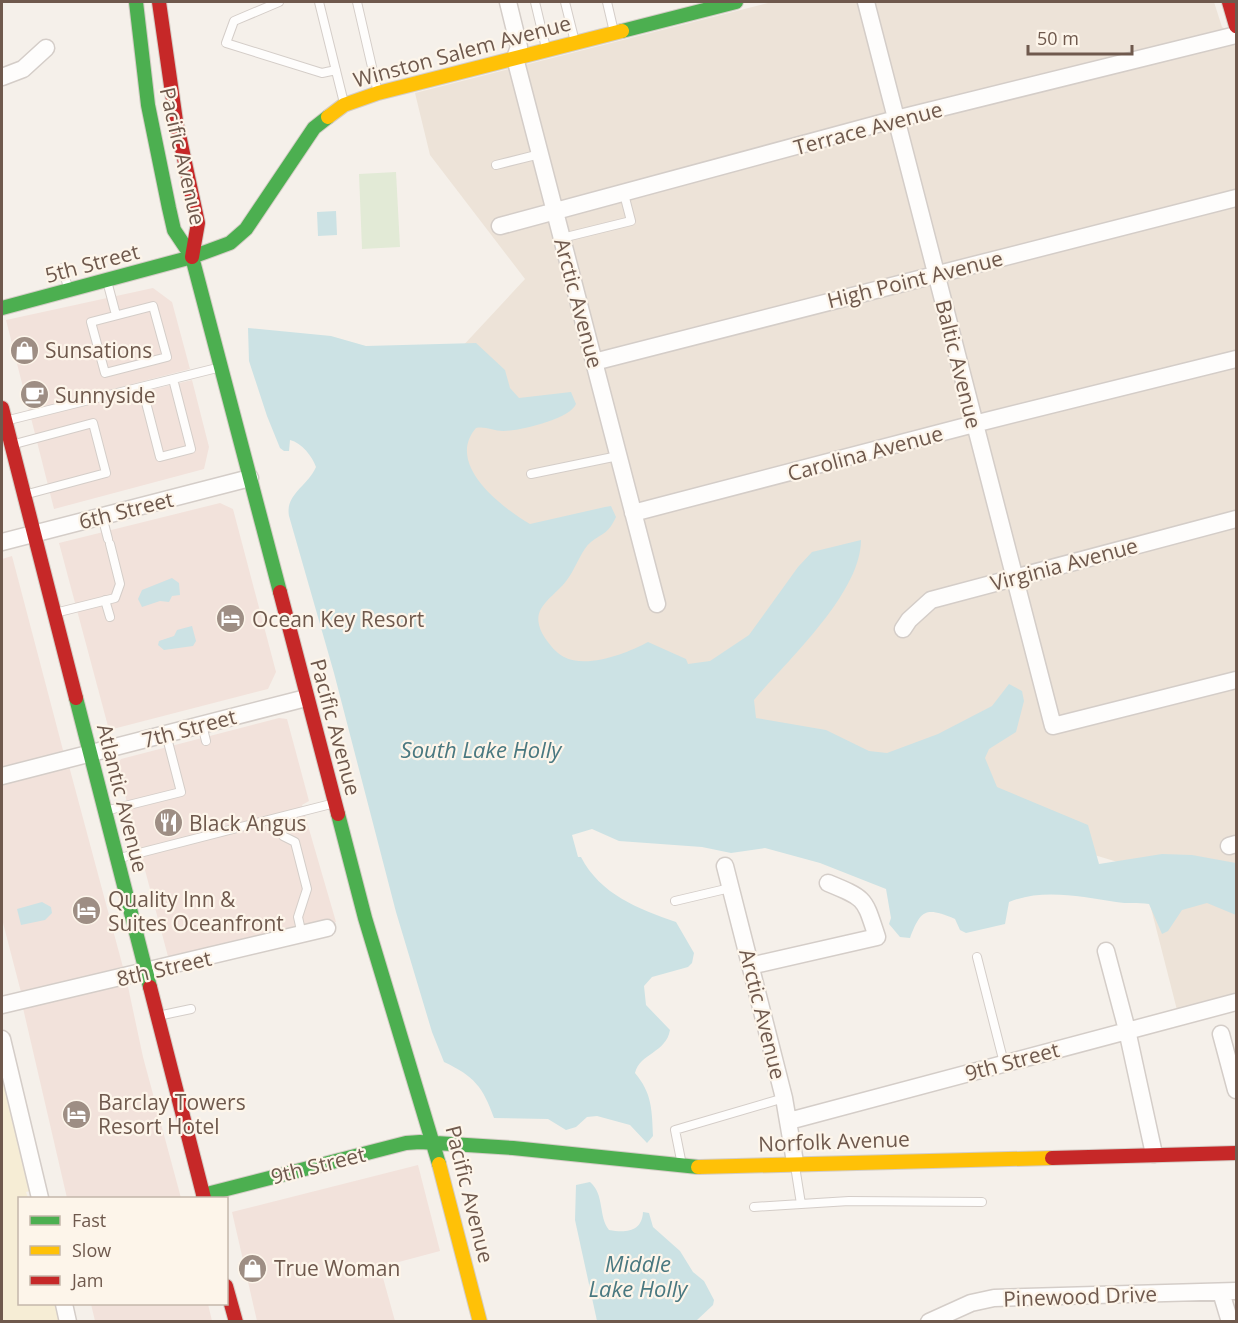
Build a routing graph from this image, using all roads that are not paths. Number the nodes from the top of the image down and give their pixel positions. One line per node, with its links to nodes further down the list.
1 (136, 2): 32 (main road, Pacific Avenue)
2 (279, 2): 20 (lane)
3 (319, 2): 20 (lane)
4 (357, 2): 22 (lane)
5 (508, 2): 19 (street, Arctic Avenue)
6 (535, 2): 18 (lane)
7 (565, 2): 16 (lane)
8 (607, 2): 14 (lane)
9 (736, 2): 14 (main road, Winston Salem Avenue)
10 (866, 2): 24 (street, Baltic Avenue)
11 (1229, 2): 13 (main road)
12 (160, 8): 32 (main road)
13 (1236, 26)
14 (614, 33): 16 (main road, Winston Salem Avenue)
15 (1236, 35): 24 (street, Terrace Avenue)
16 (576, 43): 18 (main road, Winston Salem Avenue)
17 (46, 48): 21 (street)
18 (547, 50): 19 (main road, Winston Salem Avenue)
19 (515, 58): 22 (main road, Winston Salem Avenue); 25 (street, Arctic Avenue)
20 (336, 70): 23 (lane)
21 (2, 77)
22 (378, 93): 23 (main road, Winston Salem Avenue)
23 (344, 105): 32 (main road, Winston Salem Avenue)
24 (896, 119): 27 (street, Terrace Avenue); 34 (street, Baltic Avenue)
25 (540, 154): 26 (lane); 29 (street, Arctic Avenue)
26 (496, 165)
27 (624, 194): 29 (street, Terrace Avenue); 31 (lane)
28 (1236, 198): 34 (street, High Point Avenue)
29 (555, 212): 30 (street, Terrace Avenue); 31 (street, Arctic Avenue)
30 (500, 226)
31 (562, 238): 40 (street, Arctic Avenue)
32 (192, 257): 35 (main road, 5th Street); 41 (main road, Pacific Avenue)
33 (62, 268): 36 (lane)
34 (936, 273): 40 (street, High Point Avenue); 45 (street, Baltic Avenue)
35 (107, 281): 36 (main road, 5th Street); 38 (lane)
36 (69, 291): 37 (main road, 5th Street)
37 (2, 308)
38 (116, 315): 38 (lane)
39 (1236, 359): 45 (street, Carolina Avenue)
40 (594, 362): 47 (street, Arctic Avenue)
41 (220, 367): 42 (lane); 49 (main road, Pacific Avenue)
42 (173, 379): 43 (lane); 43 (lane)
43 (142, 387): 44 (lane)
44 (3, 414): 46 (main road, Atlantic Avenue)
45 (974, 424): 51 (street, Carolina Avenue); 56 (street, Baltic Avenue)
46 (11, 445): 50 (main road, Atlantic Avenue); 50 (lane)
47 (618, 456): 48 (lane); 51 (street, Arctic Avenue)
48 (531, 474)
49 (250, 478): 52 (street, 6th Street); 63 (main road, Pacific Avenue)
50 (24, 495): 54 (main road, Atlantic Avenue)
51 (633, 513): 58 (street, Arctic Avenue)
52 (102, 516): 54 (street, 6th Street); 57 (lane)
53 (1236, 519): 56 (street, Virginia Avenue)
54 (33, 534): 55 (street, 6th Street); 59 (main road, Atlantic Avenue)
55 (2, 542)
56 (1013, 576): 61 (street, Virginia Avenue); 62 (street, Baltic Avenue)
57 (105, 600): 59 (lane); 60 (lane)
58 (657, 604)
59 (54, 613): 65 (main road, Atlantic Avenue)
60 (110, 617)
61 (903, 629)
62 (1236, 680)
63 (306, 698): 64 (street, 7th Street); 67 (main road, Pacific Avenue)
64 (166, 734): 65 (street, 7th Street); 68 (lane)
65 (90, 754): 66 (street, 7th Street); 68 (main road, Atlantic Avenue)
66 (2, 776)
67 (334, 803): 69 (lane); 92 (main road, Pacific Avenue)
68 (105, 811): 70 (main road, Atlantic Avenue)
69 (278, 818): 70 (lane); 76 (lane)
70 (117, 859): 80 (main road, Atlantic Avenue)
71 (725, 866): 73 (street, Arctic Avenue)
72 (828, 883): 79 (street)
73 (730, 888): 74 (lane); 79 (street, Arctic Avenue)
74 (675, 900)
75 (327, 928): 76 (street, 8th Street)
76 (302, 934): 80 (street, 8th Street)
77 (1106, 951): 85 (street)
78 (977, 957): 88 (lane)
79 (750, 966): 90 (street, Arctic Avenue)
80 (146, 972): 82 (street, 8th Street); 84 (main road, Atlantic Avenue)
81 (1236, 1002): 85 (street, 9th Street)
82 (2, 1005)
83 (191, 1009): 84 (lane)
84 (158, 1016): 97 (main road, Atlantic Avenue)
85 (1127, 1030): 88 (street, 9th Street); 94 (street)
86 (1221, 1034): 89 (street)
87 (2, 1039): 98 (street)
88 (1004, 1063): 91 (street, 9th Street)
89 (1236, 1090)
90 (784, 1098): 91 (street, Arctic Avenue); 96 (lane)
91 (789, 1121): 95 (street, Arctic Avenue)
92 (435, 1142): 96 (main road, Norfolk Avenue); 97 (main road, 9th Street); 107 (main road, Pacific Avenue)
93 (1236, 1153): 94 (main road, Norfolk Avenue)
94 (1154, 1154): 95 (main road, Norfolk Avenue)
95 (795, 1162): 96 (main road, Norfolk Avenue); 100 (lane)
96 (682, 1167)
97 (203, 1196)
98 (40, 1197)
99 (982, 1202): 100 (lane)
100 (801, 1204): 101 (lane)
101 (753, 1207)
102 (1229, 1292): 108 (street, Pinewood Drive); 109 (street)
103 (228, 1293): 106 (main road)
104 (63, 1305): 105 (street)
105 (68, 1322)
106 (236, 1322)
107 (480, 1322)
108 (929, 1322)
109 (1230, 1322)

